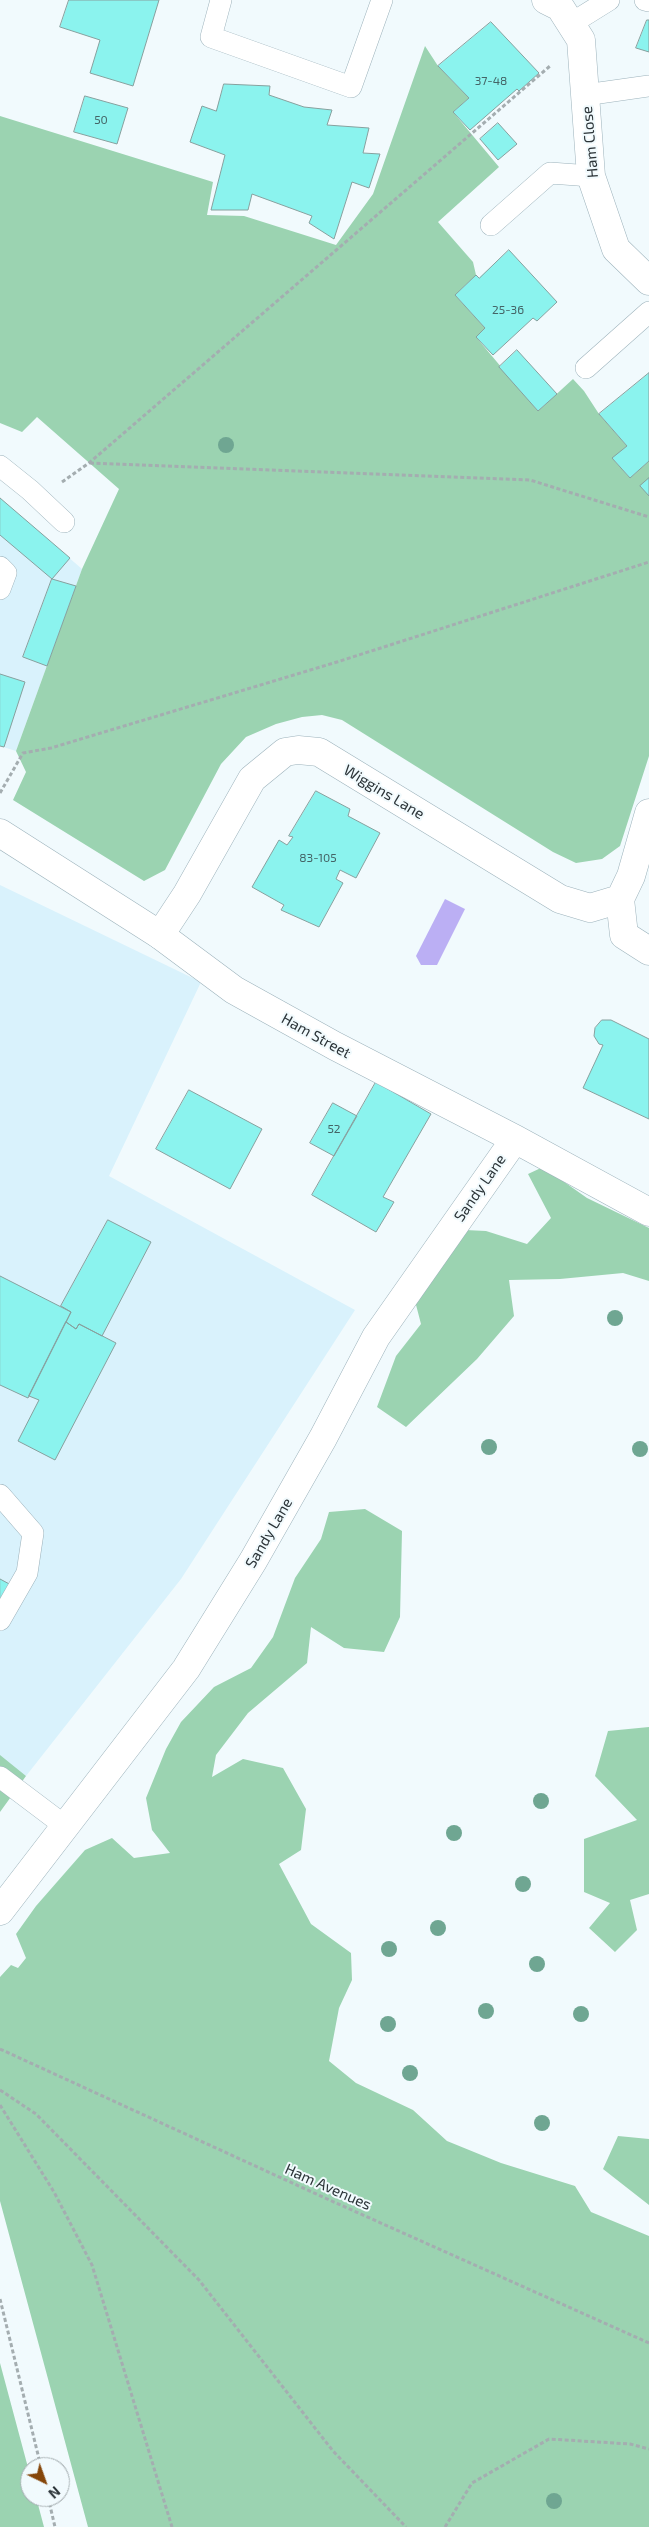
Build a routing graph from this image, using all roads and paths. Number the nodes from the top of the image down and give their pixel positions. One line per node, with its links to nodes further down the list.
1 (221, 0): 2 (lane)
2 (382, 0)
3 (546, 0): 5 (street)
4 (609, 0): 5 (lane)
5 (576, 31): 7 (street, Ham Close); 13 (path)
6 (649, 86): 7 (lane)
7 (585, 95): 8 (street, Ham Close)
8 (591, 176): 9 (lane); 10 (street, Ham Close)
9 (490, 225)
10 (649, 282)
11 (649, 312): 12 (lane)
12 (586, 368)
13 (90, 463): 15 (path); 16 (path)
14 (0, 466): 15 (lane)
15 (38, 498): 17 (lane)
16 (649, 517)
17 (64, 522)
18 (649, 562): 21 (path)
19 (0, 567): 20 (lane)
20 (0, 589)
21 (0, 793)
22 (649, 813): 24 (street)
23 (0, 833): 25 (street, Ham Street)
24 (620, 899): 25 (street, Wiggins Lane); 26 (street)
25 (160, 935): 27 (street, Ham Street)
26 (649, 951)
27 (515, 1139): 28 (street, Ham Street); 32 (street, Sandy Lane)
28 (649, 1212)
29 (0, 1495): 30 (lane)
30 (0, 1620)
31 (0, 1777): 32 (lane)
32 (65, 1826): 33 (street, Sandy Lane)
33 (0, 1911)
34 (0, 2049): 38 (path, Ham Avenues)
35 (0, 2090): 44 (path)
36 (0, 2105): 43 (path)
37 (0, 2299): 40 (path)
38 (649, 2343)
39 (649, 2449): 45 (path)
40 (39, 2457)
41 (50, 2507): 42 (path)
42 (55, 2527)
43 (172, 2527)
44 (406, 2527)
45 (445, 2527)

